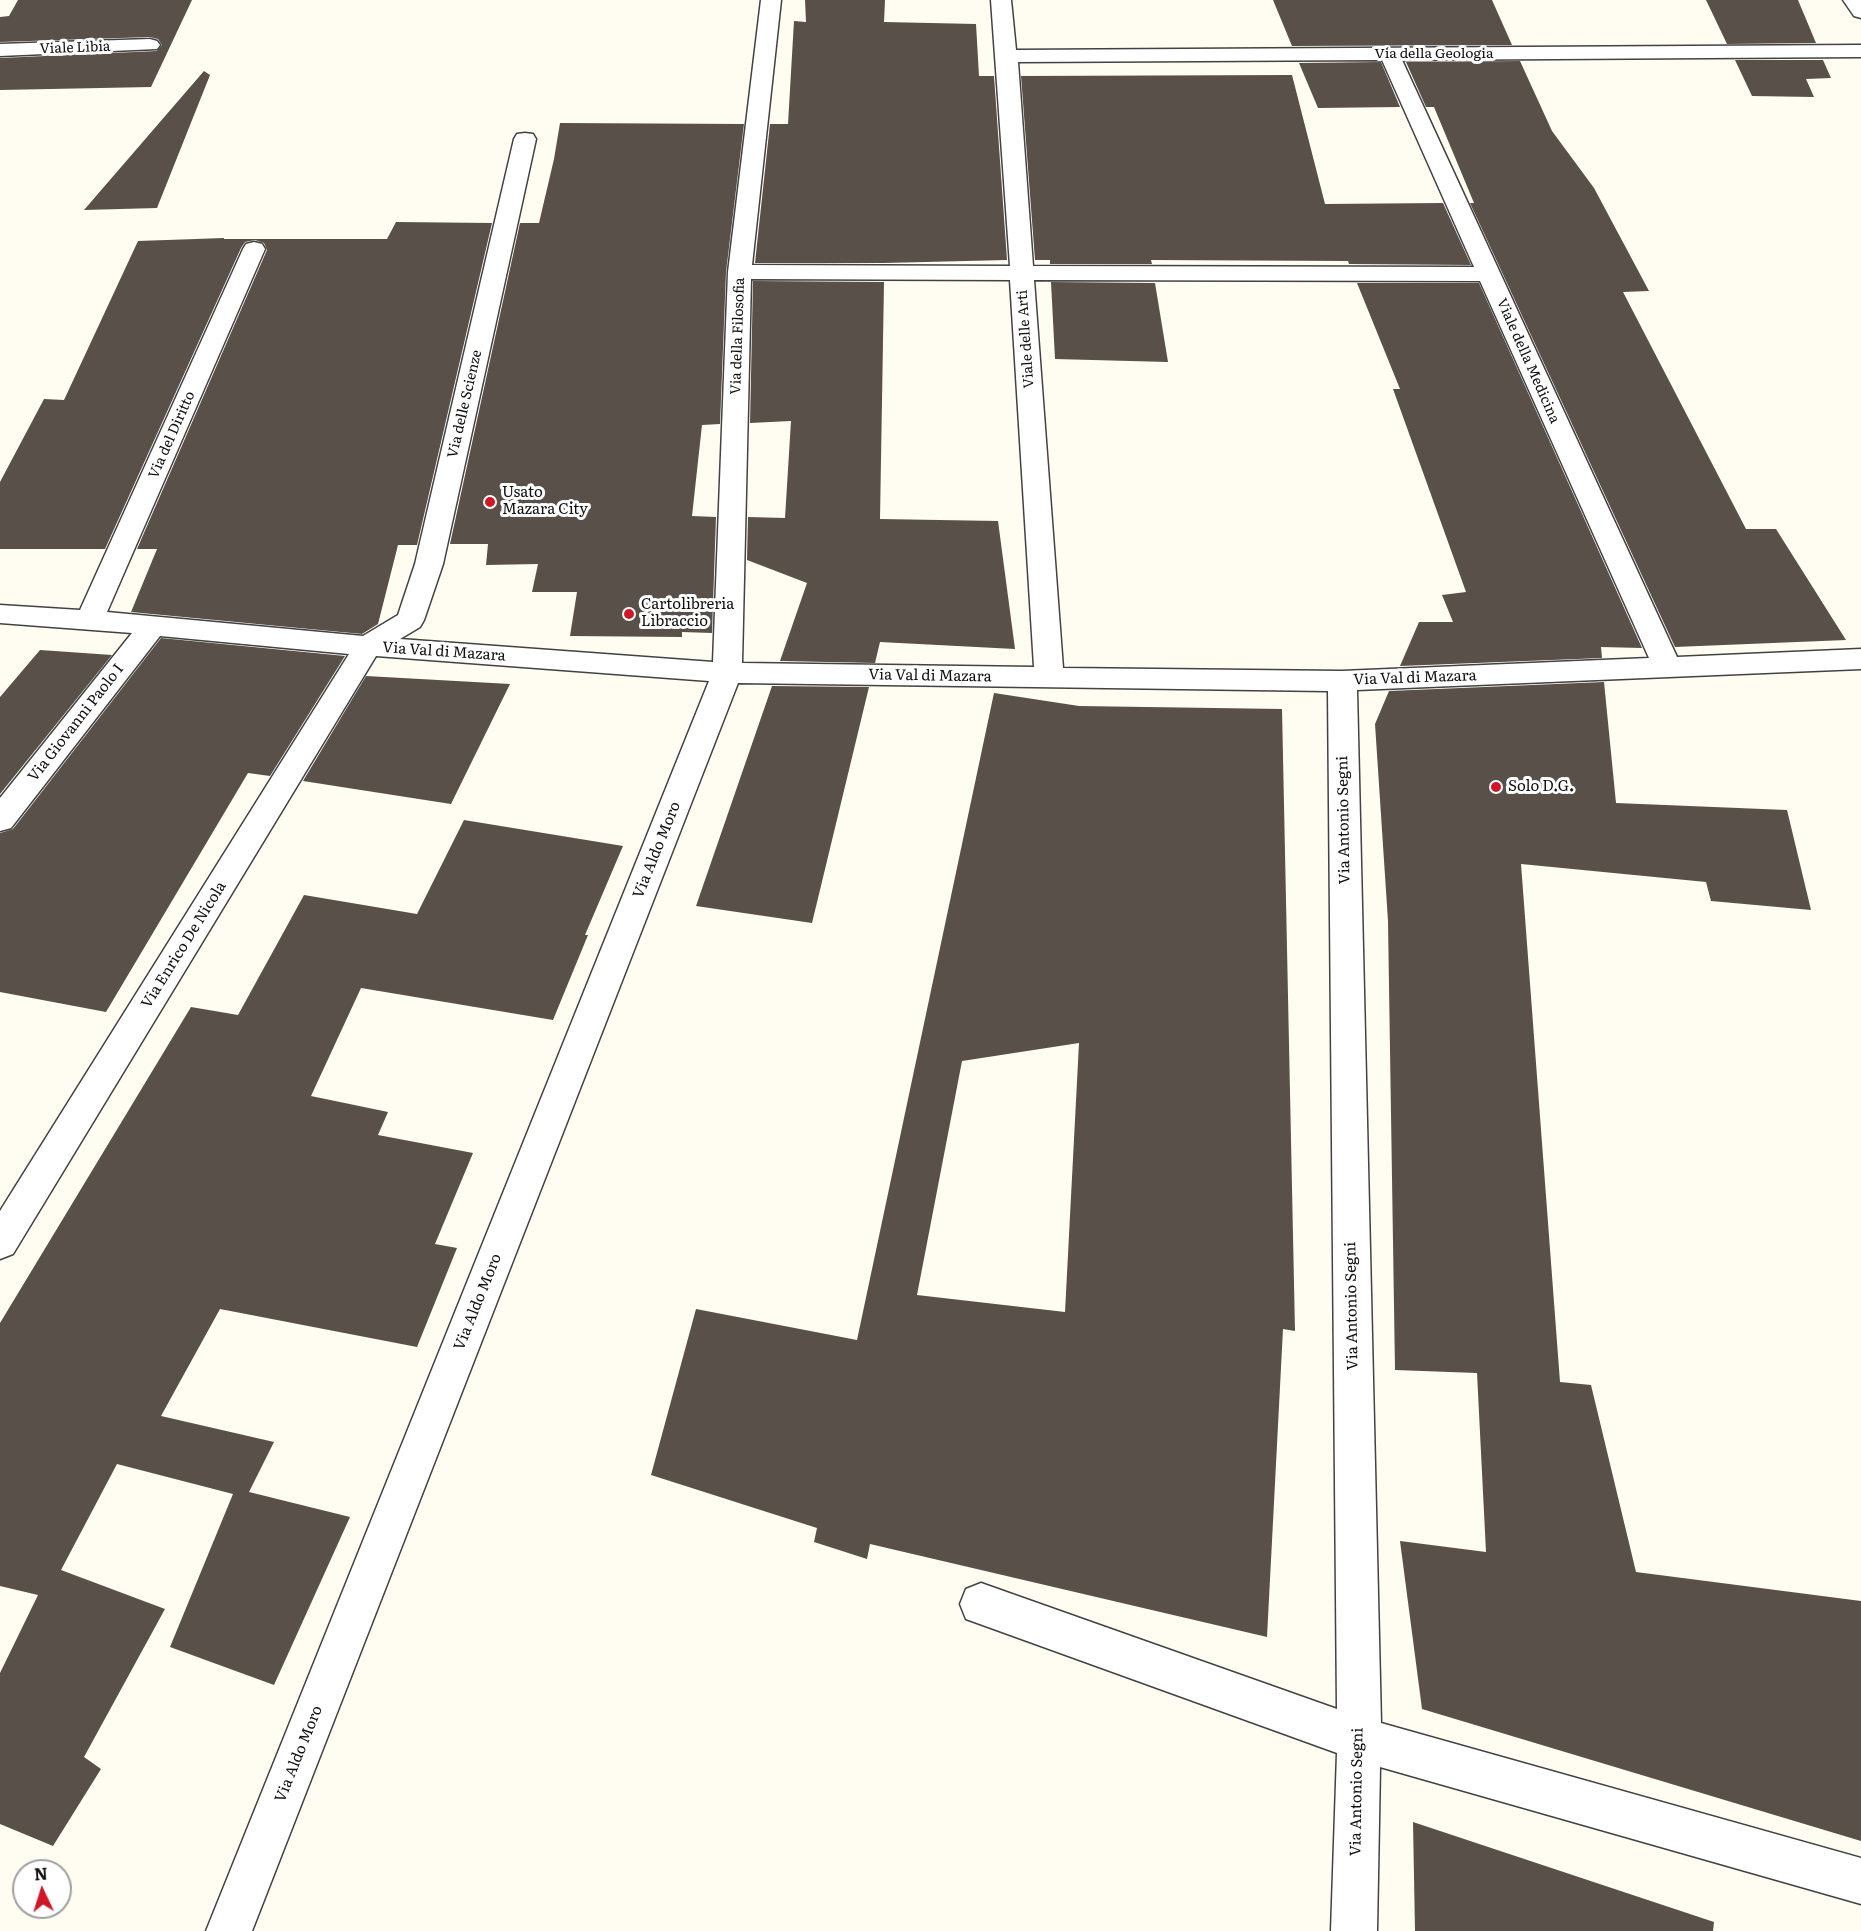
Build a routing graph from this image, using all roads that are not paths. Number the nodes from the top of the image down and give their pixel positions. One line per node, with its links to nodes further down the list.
1 (771, 0): 13 (street, Via della Filosofia)
2 (1001, 0): 9 (street, Viale delle Arti)
3 (1853, 0): 4 (street)
4 (1861, 12)
5 (150, 45): 6 (street, Viale Libia)
6 (0, 50)
7 (1861, 51): 8 (street, Via della Geologia)
8 (1389, 54): 9 (street, Via della Geologia); 14 (street, Viale della Medicina)
9 (1007, 56): 12 (street, Viale delle Arti)
10 (525, 140): 18 (street, Via delle Scienze)
11 (254, 249): 16 (street, Via del Diritto)
12 (1022, 271): 13 (street); 14 (street); 22 (street, Viale delle Arti)
13 (740, 272): 21 (street, Via della Filosofia)
14 (1489, 274): 20 (street, Viale della Medicina)
15 (0, 614): 16 (street, Via Val di Mazara)
16 (90, 620): 17 (street, Via Val di Mazara)
17 (153, 626): 18 (street, Via Val di Mazara); 24 (street, Via Giovanni Paolo I)
18 (368, 646): 21 (street, Via Val di Mazara); 25 (street, Via Enrico De Nicola)
19 (1861, 659): 20 (street, Via Val di Mazara)
20 (1667, 667): 23 (street, Via Val di Mazara)
21 (727, 673): 22 (street, Via Val di Mazara); 29 (street, Via Aldo Moro)
22 (1049, 678): 23 (street, Via Val di Mazara)
23 (1342, 681): 27 (street, Via Antonio Segni)
24 (0, 820)
25 (0, 1243)
26 (981, 1604): 27 (street)
27 (1359, 1739): 28 (street); 30 (street, Via Antonio Segni)
28 (1861, 1881)
29 (229, 1931)
30 (1354, 1931)

